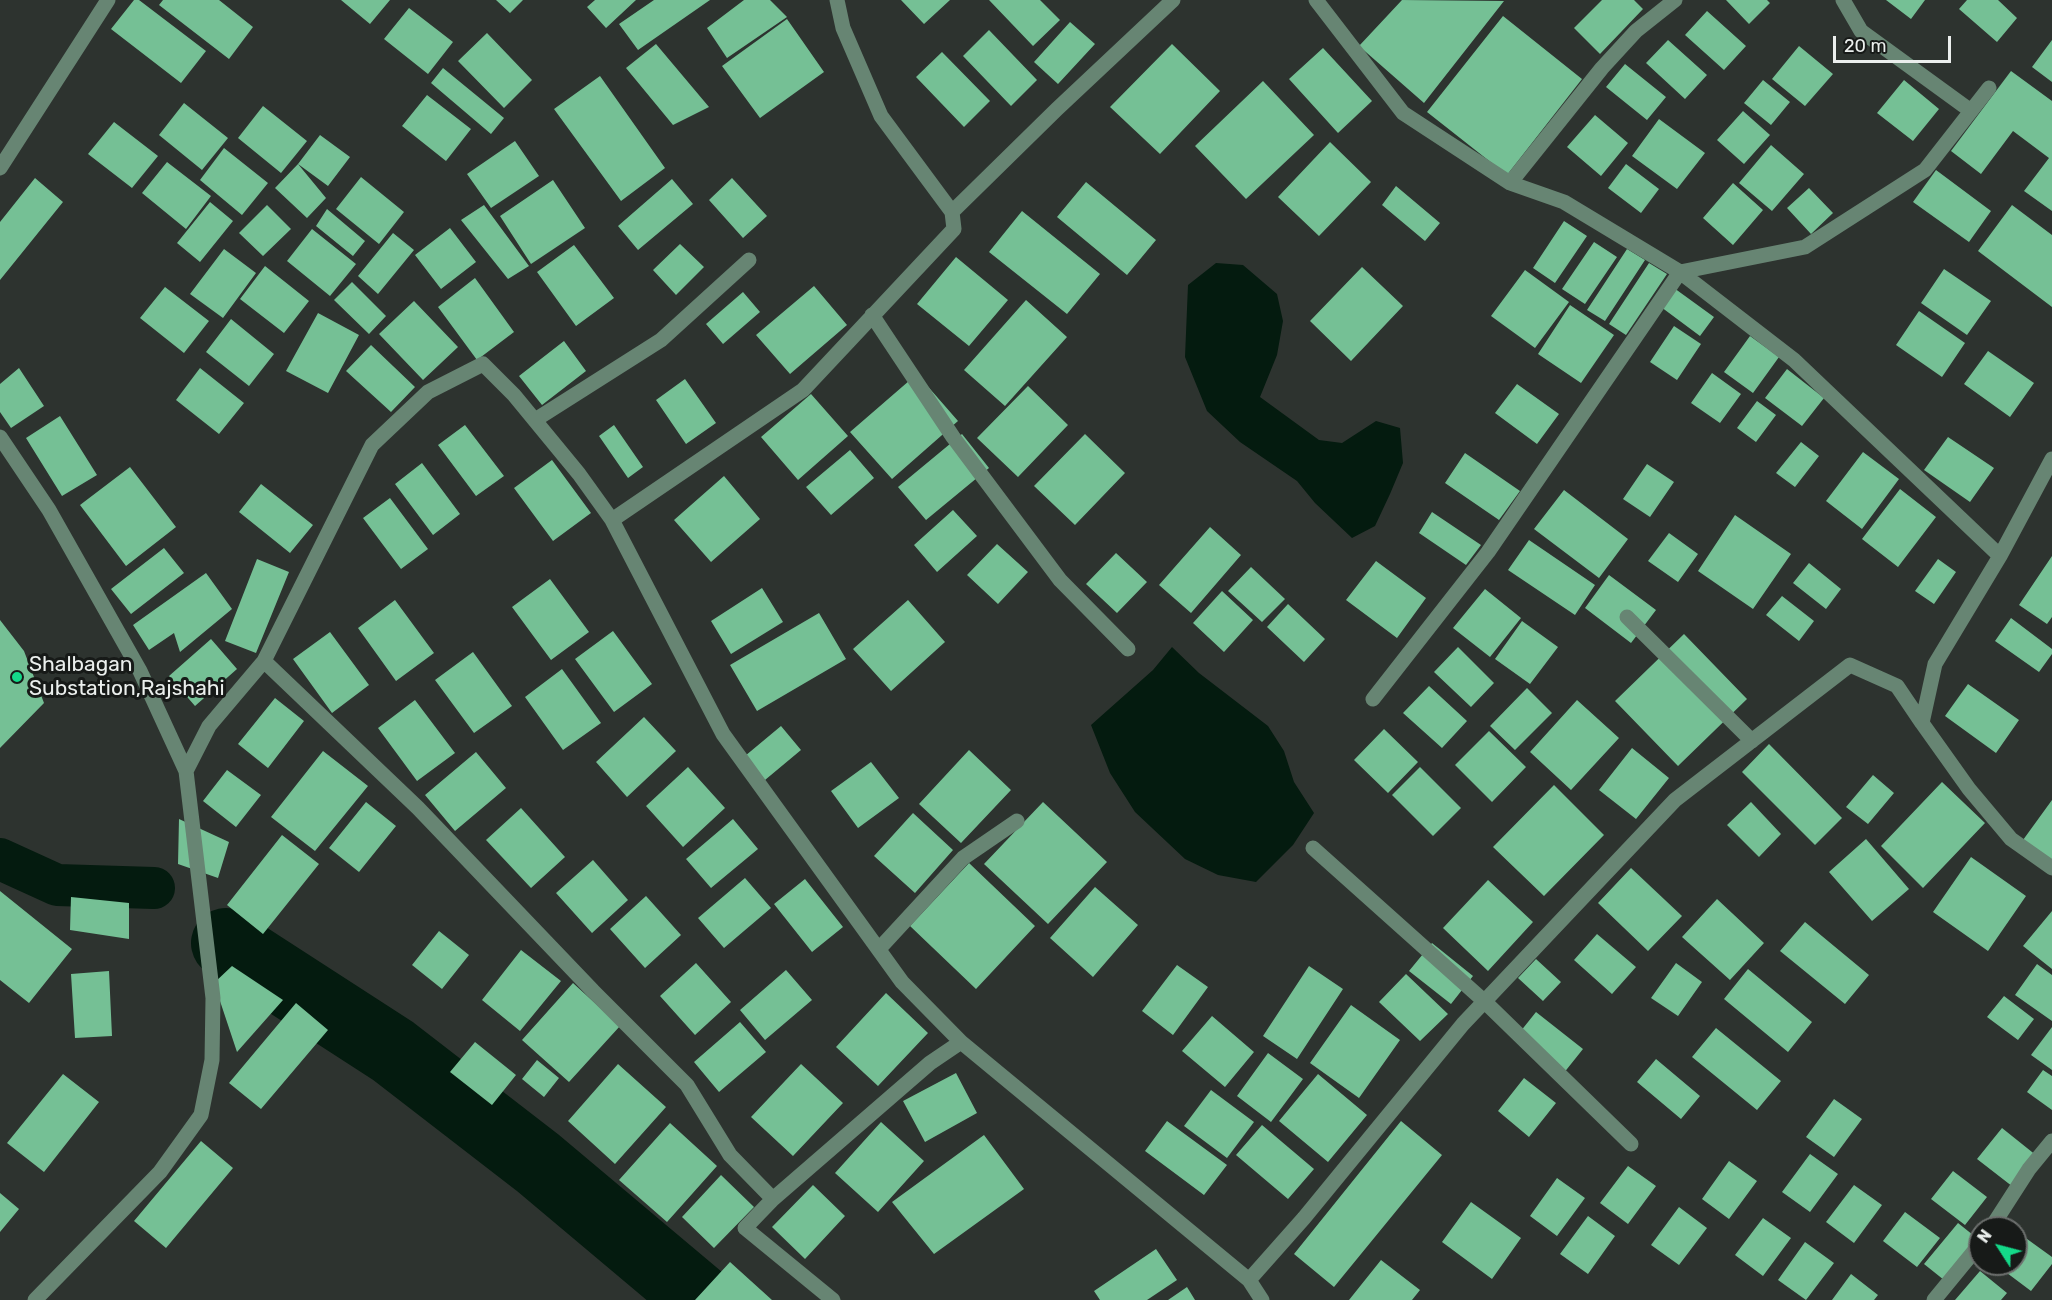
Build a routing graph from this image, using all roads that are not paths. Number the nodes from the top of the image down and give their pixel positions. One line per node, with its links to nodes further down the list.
1 (108, 0): 9 (street)
2 (837, 0): 11 (street)
3 (1173, 0): 11 (street)
4 (1316, 0): 10 (street)
5 (1675, 0): 10 (street)
6 (1844, 0): 8 (street)
7 (1989, 88): 8 (street)
8 (1971, 111): 13 (street)
9 (0, 168)
10 (1510, 183): 13 (street)
11 (952, 212): 14 (street)
12 (749, 260): 15 (street)
13 (1680, 272): 19 (street); 23 (street)
14 (872, 315): 18 (street); 21 (street)
15 (535, 420): 18 (street); 22 (street)
16 (0, 437): 26 (street)
17 (2052, 459): 19 (street)
18 (612, 520): 30 (street)
19 (2000, 555): 24 (street)
20 (1627, 617): 25 (street)
21 (1128, 649)
22 (264, 661): 26 (street); 35 (street)
23 (1373, 699)
24 (1922, 723): 25 (street); 29 (street)
25 (1752, 741): 31 (street)
26 (186, 771): 39 (street)
27 (1017, 822): 30 (street)
28 (1313, 848): 31 (street)
29 (2052, 868)
30 (879, 949): 32 (street)
31 (1484, 1001): 34 (street); 38 (street)
32 (961, 1042): 35 (street); 38 (street)
33 (2052, 1141): 36 (street)
34 (1631, 1143)
35 (773, 1199): 40 (street)
36 (1999, 1216)
37 (1968, 1259): 42 (street)
38 (1249, 1280): 41 (street)
39 (35, 1300)
40 (833, 1300)
41 (1262, 1300)
42 (1934, 1300)

